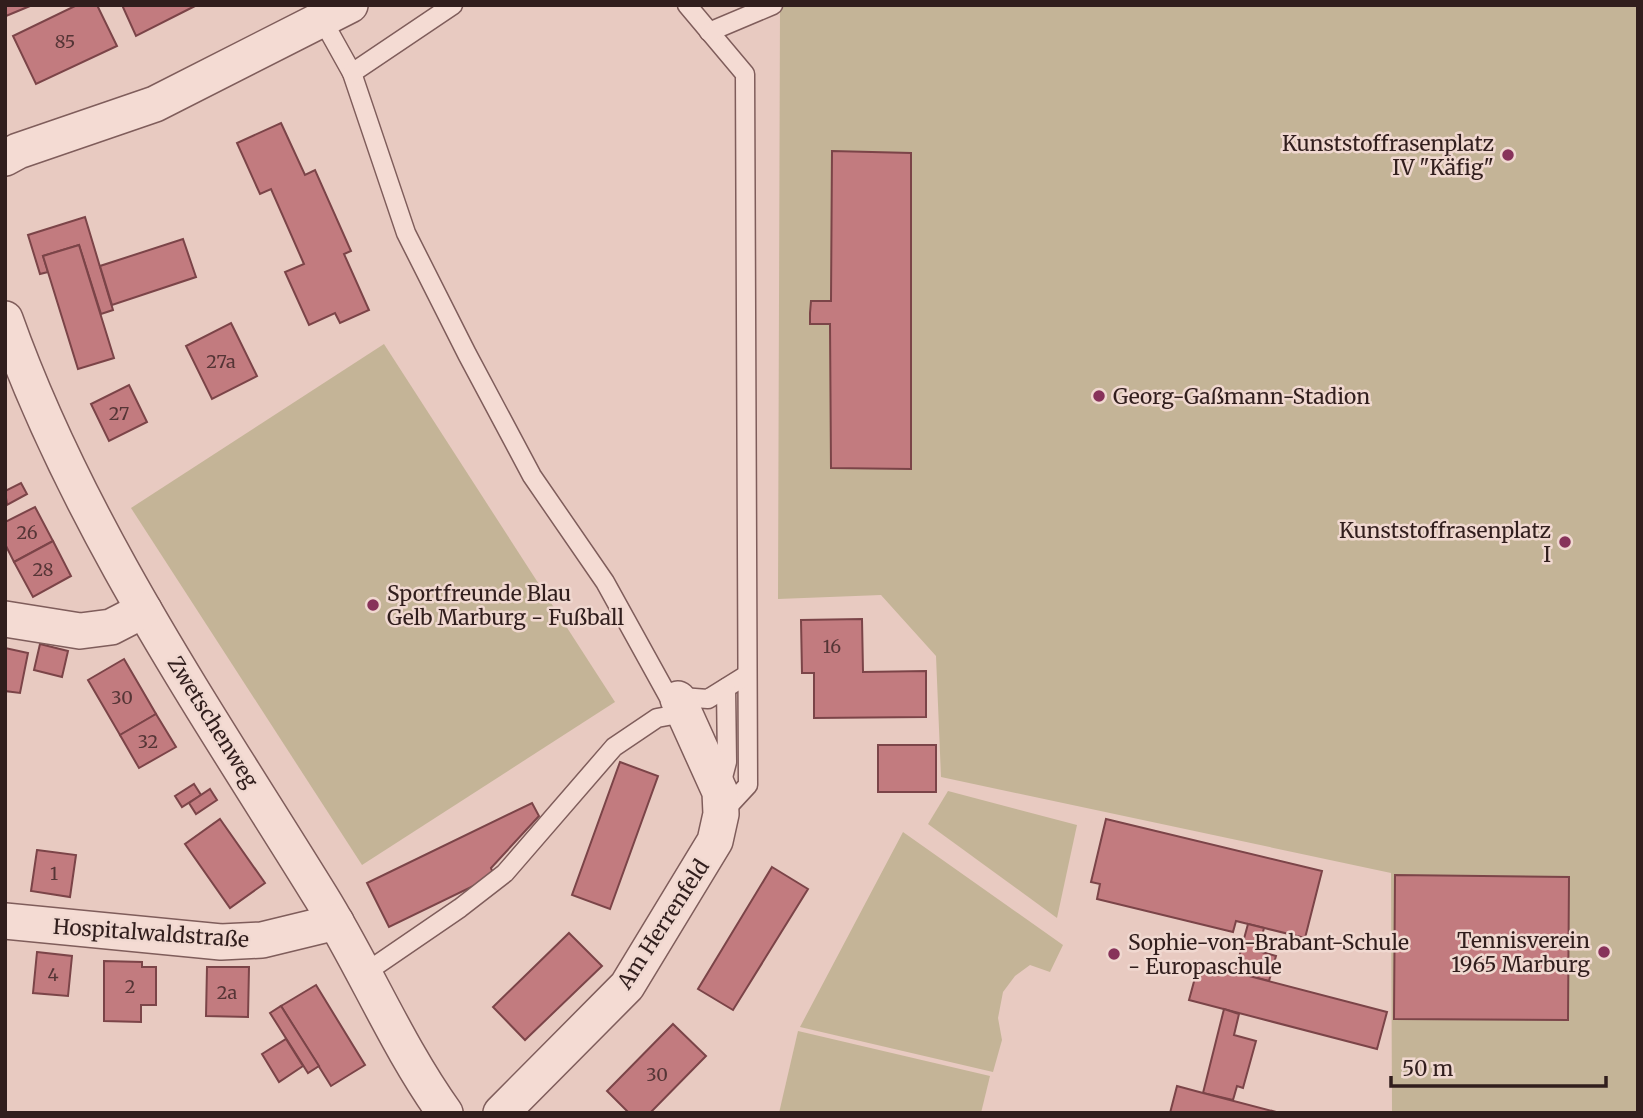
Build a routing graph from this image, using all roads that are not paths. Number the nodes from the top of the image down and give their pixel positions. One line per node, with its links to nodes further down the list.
1 (453, 5): 6 (lane)
2 (687, 5): 5 (lane)
3 (773, 5): 5 (lane)
4 (337, 13): 6 (lane); 7 (street)
5 (709, 32): 11 (lane)
6 (352, 73): 13 (lane)
7 (5, 158)
8 (5, 319): 9 (street, Zwetschenweg)
9 (144, 610): 10 (street); 16 (street, Zwetschenweg)
10 (5, 619)
11 (745, 676): 12 (lane); 14 (lane)
12 (726, 688): 13 (lane); 14 (lane)
13 (681, 706): 14 (street); 17 (lane)
14 (720, 803): 19 (street, Am Herrenfeld)
15 (5, 921): 16 (street, Hospitalwaldstraße)
16 (336, 922): 17 (street, Zwetschenweg)
17 (365, 972): 18 (street, Zwetschenweg)
18 (445, 1113)
19 (500, 1113)

